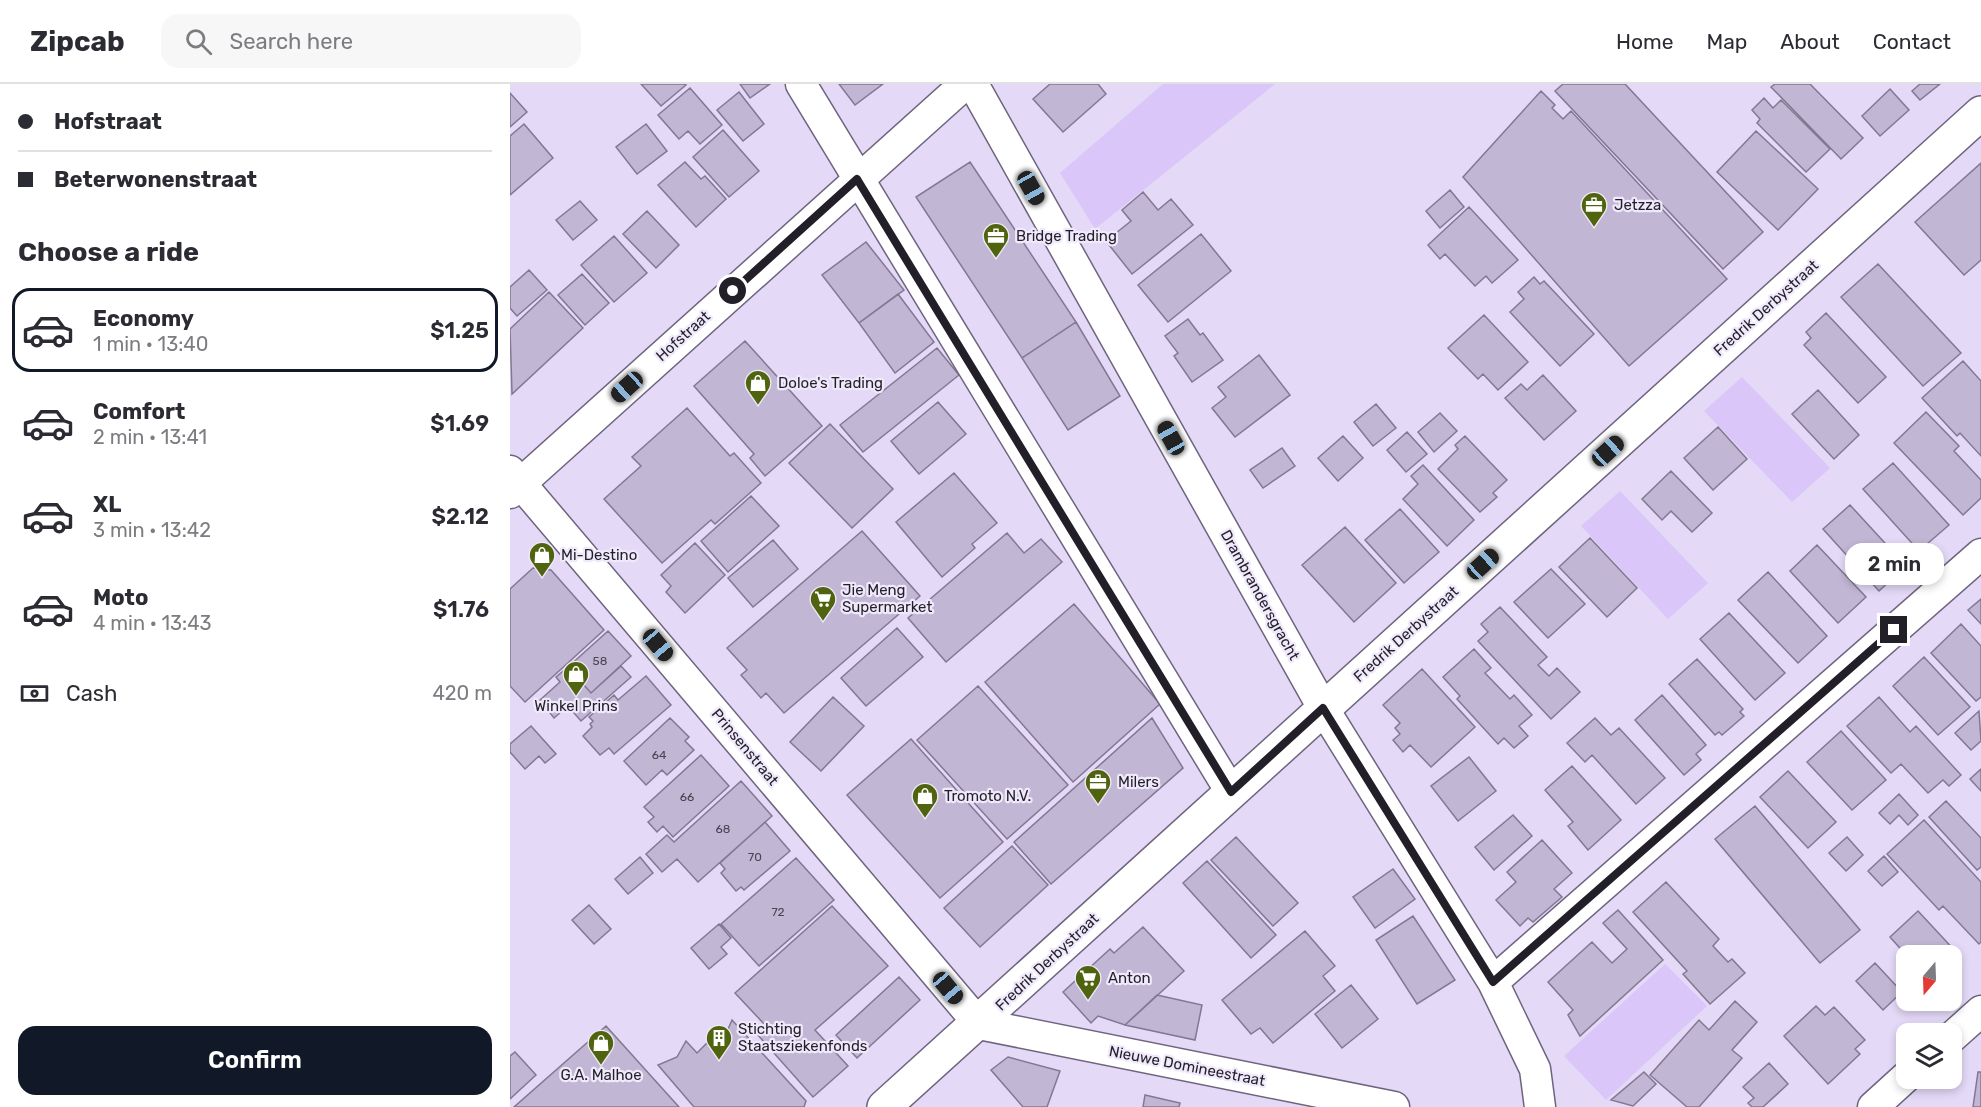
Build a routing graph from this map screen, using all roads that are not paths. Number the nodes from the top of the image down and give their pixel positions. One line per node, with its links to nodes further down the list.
1 (801, 84): 5 (street)
2 (965, 84): 5 (street, Hofstraat)
3 (973, 84): 8 (street, Drambrandersgracht)
4 (1981, 113): 8 (main road, Fredrik Derbystraat)
5 (857, 179): 6 (street, Hofstraat); 9 (street)
6 (514, 482): 12 (street, Prinsenstraat)
7 (1981, 554): 10 (street)
8 (1323, 708): 9 (main road, Fredrik Derbystraat); 10 (street, Drambrandersgracht)
9 (1231, 792): 12 (main road, Fredrik Derbystraat)
10 (1493, 982): 17 (street, Drambrandersgracht)
11 (1981, 1011): 13 (street)
12 (979, 1024): 15 (street, Nieuwe Domineestraat); 16 (main road, Fredrik Derbystraat)
13 (1962, 1028)
14 (1896, 1086): 18 (street)
15 (1380, 1106)
16 (884, 1107)
17 (1540, 1107)
18 (1873, 1107)

